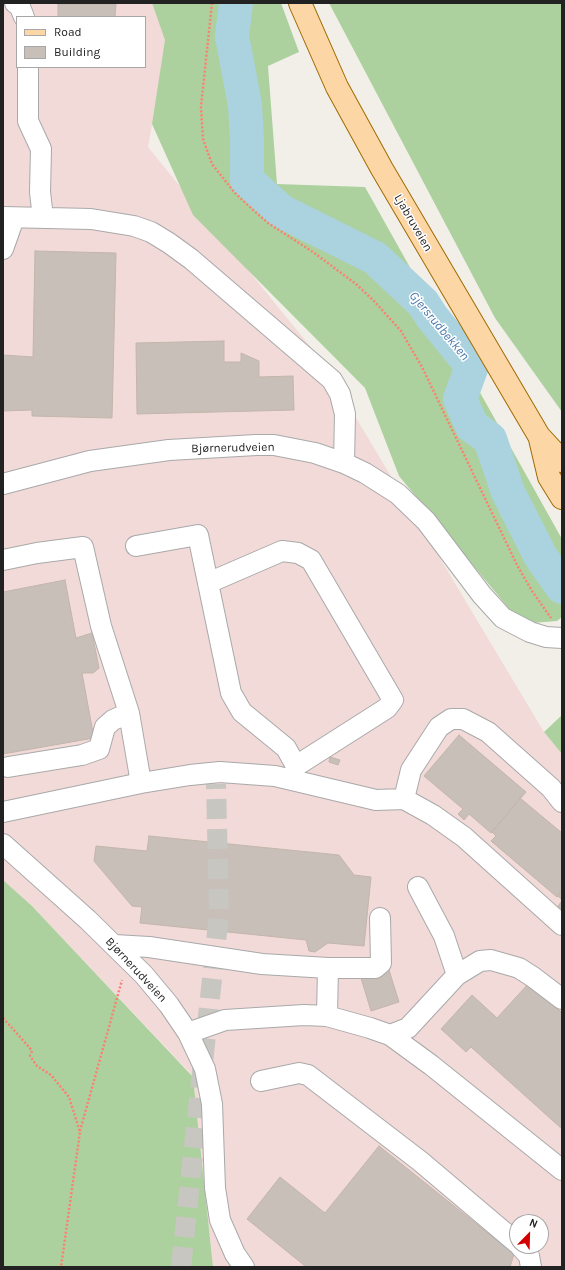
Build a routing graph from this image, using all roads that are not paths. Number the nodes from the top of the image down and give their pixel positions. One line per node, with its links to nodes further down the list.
1 (15, 3): 3 (street)
2 (300, 3): 8 (main road, Ljabruveien)
3 (24, 16)
4 (28, 68): 6 (street)
5 (8, 217): 6 (street); 7 (street)
6 (43, 218): 10 (street)
7 (3, 249)
8 (539, 436): 9 (main road, Ljabruveien); 12 (main road, Ljabruveien)
9 (562, 461)
10 (344, 463): 11 (street, Bjørnerudveien); 16 (street, Bjørnerudveien)
11 (3, 484)
12 (562, 498)
13 (136, 546): 15 (street)
14 (3, 560): 17 (street)
15 (208, 583): 19 (street); 19 (street)
16 (558, 630)
17 (129, 713): 18 (street); 20 (street)
18 (8, 767)
19 (294, 773): 20 (street); 21 (street)
20 (141, 783): 23 (street)
21 (404, 799): 22 (street); 27 (street)
22 (562, 802)
23 (3, 812)
24 (3, 844): 28 (street, Bjørnerudveien)
25 (418, 887): 30 (street)
26 (380, 918): 29 (street)
27 (562, 926)
28 (120, 952): 29 (street); 33 (street, Bjørnerudveien)
29 (328, 968): 32 (street)
30 (457, 975): 31 (street); 34 (street)
31 (562, 999)
32 (327, 1016): 33 (street); 34 (street)
33 (188, 1033): 39 (street, Bjørnerudveien)
34 (390, 1035): 36 (street)
35 (260, 1081): 37 (street)
36 (562, 1170)
37 (509, 1236)
38 (527, 1254): 40 (street)
39 (244, 1267)
40 (532, 1267)

